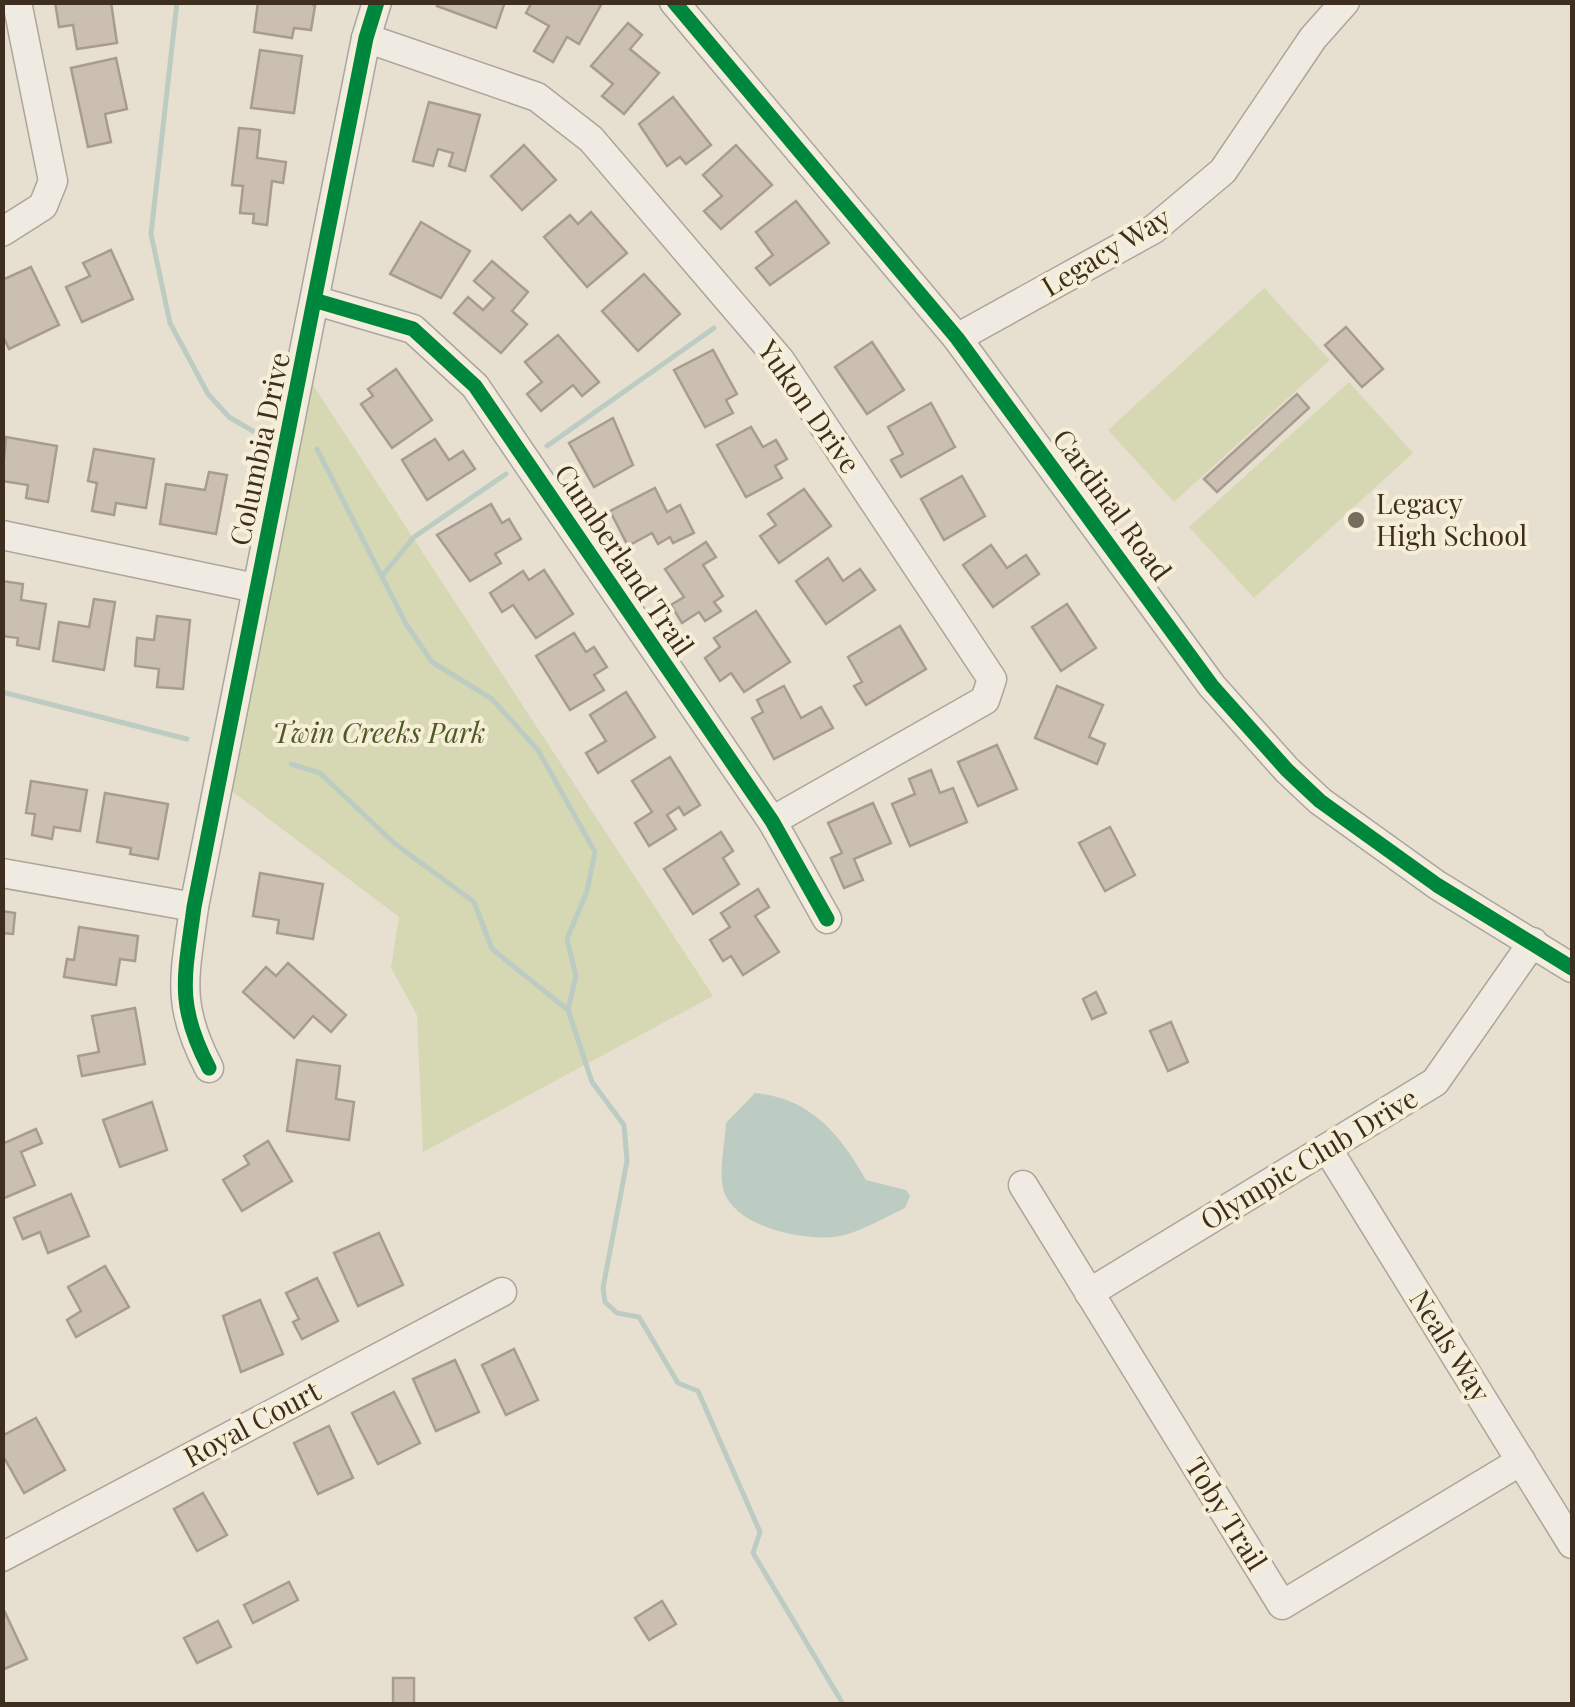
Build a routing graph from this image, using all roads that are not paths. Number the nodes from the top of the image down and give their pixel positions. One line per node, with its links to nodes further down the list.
1 (17, 2): 6 (street)
2 (377, 2): 5 (street, Columbia Drive)
3 (674, 2): 8 (street, Cardinal Road)
4 (1345, 2): 8 (street, Legacy Way)
5 (366, 38): 7 (street, Columbia Drive); 11 (street, Yukon Drive)
6 (2, 232)
7 (317, 300): 10 (street, Columbia Drive); 11 (street, Cumberland Trail)
8 (958, 338): 15 (street, Cardinal Road)
9 (2, 536): 10 (street)
10 (256, 588): 13 (street, Columbia Drive)
11 (772, 821): 14 (street, Cumberland Trail)
12 (2, 873): 13 (street)
13 (194, 906): 17 (street, Columbia Drive)
14 (826, 919)
15 (1533, 942): 16 (street, Cardinal Road); 18 (street, Olympic Club Drive)
16 (1572, 968)
17 (209, 1068)
18 (1327, 1148): 21 (street, Olympic Club Drive); 22 (street, Neals Way)
19 (1023, 1185): 21 (street, Toby Trail)
20 (502, 1292): 24 (street, Royal Court)
21 (1089, 1293): 22 (street, Toby Trail)
22 (1521, 1461): 23 (street, Neals Way)
23 (1572, 1544)
24 (2, 1557)

